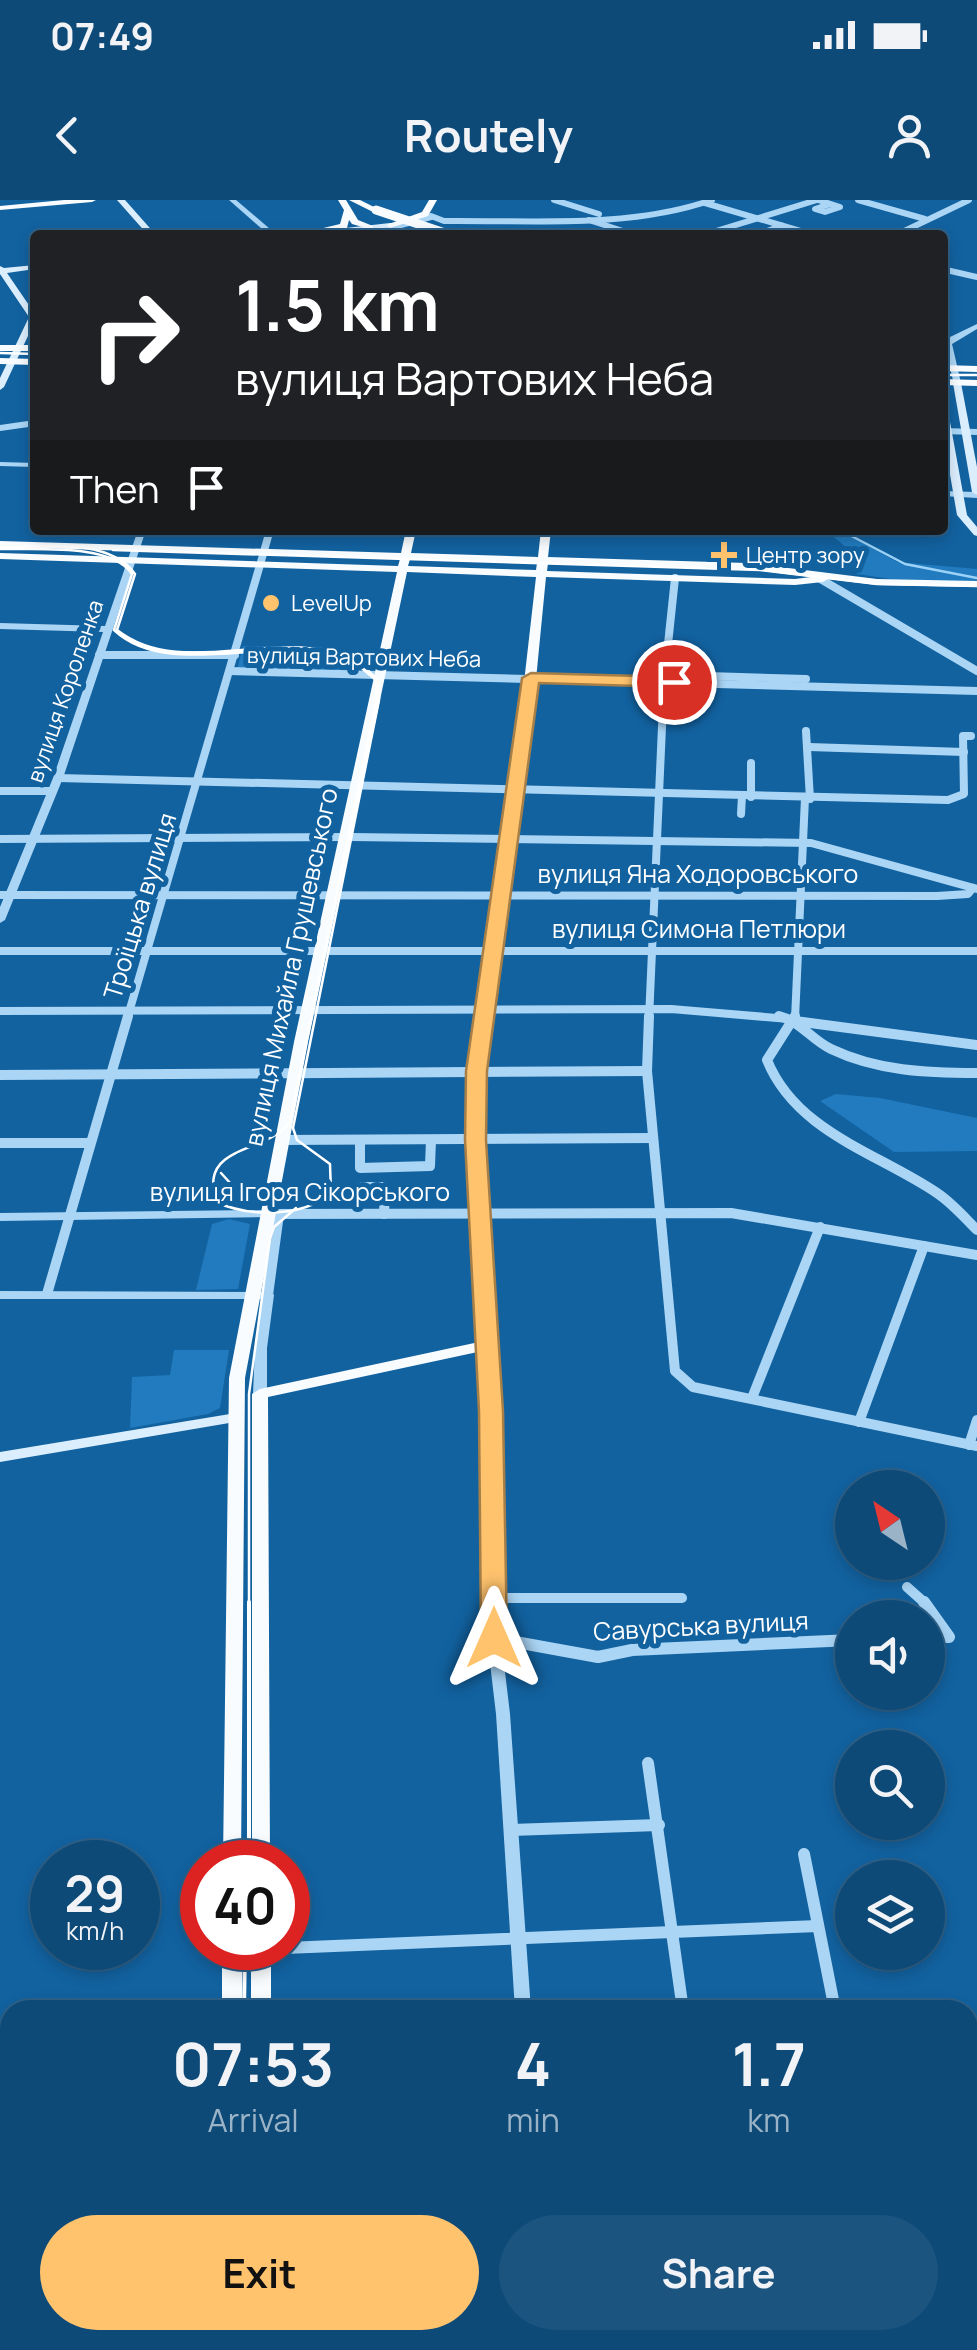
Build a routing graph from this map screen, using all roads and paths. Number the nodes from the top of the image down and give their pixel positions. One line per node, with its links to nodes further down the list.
1 (92, 200): 14 (main road)
2 (121, 200): 23 (main road)
3 (232, 200): 24 (street)
4 (342, 200): 15 (main road)
5 (354, 200): 29 (main road, bridge)
6 (554, 200): 17 (street)
7 (694, 200): 12 (street)
8 (818, 200): 13 (street); 18 (street)
9 (969, 200): 20 (street)
10 (418, 201): 16 (main road)
11 (861, 201): 20 (street)
12 (708, 202): 17 (street); 18 (street)
13 (830, 204)
14 (0, 208)
15 (347, 210): 25 (main road); 26 (main road)
16 (429, 212): 19 (street); 21 (main road); 27 (street)
17 (605, 216): 19 (street)
18 (754, 217): 22 (street); 31 (street)
19 (586, 219): 30 (street)
20 (925, 219): 34 (street)
21 (390, 225): 28 (main road)
22 (782, 225): 32 (street); 33 (street)
23 (148, 230)
24 (267, 230)
25 (329, 230)
26 (366, 230)
27 (375, 230)
28 (375, 230)
29 (437, 230)
30 (620, 230)
31 (717, 230)
32 (768, 230)
33 (798, 230)
34 (909, 230)
35 (30, 267): 36 (main road)
36 (1, 270): 39 (main road)
37 (948, 270): 38 (street)
38 (977, 277)
39 (30, 305)
40 (30, 322): 44 (main road)
41 (977, 326): 42 (street)
42 (948, 345)
43 (0, 348): 44 (main road)
44 (19, 348): 45 (main road); 46 (main road)
45 (30, 348)
46 (6, 361): 52 (main road)
47 (948, 368): 48 (main road); 50 (street)
48 (977, 369)
49 (948, 382): 50 (main road)
50 (957, 383): 51 (main road); 55 (main road)
51 (977, 383)
52 (0, 387)
53 (30, 425): 54 (street)
54 (0, 428)
55 (972, 432): 60 (main road)
56 (948, 446): 61 (main road)
57 (0, 464): 58 (street)
58 (30, 465)
59 (948, 493): 61 (street)
60 (977, 493): 61 (street)
61 (958, 494): 62 (main road)
62 (977, 533)
63 (140, 535): 68 (street, вулиця Короленка)
64 (269, 535): 69 (street, Троїцька вулиця)
65 (410, 535): 73 (main road, вулиця Михайла Грушевського)
66 (545, 535): 71 (main road)
67 (0, 544): 68 (main road)
68 (135, 547): 69 (main road); 72 (street, вулиця Короленка)
69 (265, 551): 73 (main road); 75 (street, Троїцька вулиця)
70 (0, 556): 72 (main road)
71 (542, 560): 73 (main road); 76 (main road); 77 (main road)
72 (131, 561): 75 (main road); 84 (street, вулиця Короленка)
73 (404, 562): 75 (main road); 77 (main road); 88 (main road, вулиця Михайла Грушевського)
74 (781, 562): 76 (main road)
75 (260, 565): 86 (street, Троїцька вулиця)
76 (748, 566): 78 (main road)
77 (540, 573): 79 (main road); 90 (main road)
78 (814, 576): 79 (main road); 80 (main road); 81 (main road)
79 (675, 578): 91 (street)
80 (873, 583): 81 (main road); 82 (main road)
81 (840, 585): 89 (street)
82 (977, 586)
83 (0, 626): 84 (street)
84 (108, 629): 85 (street, вулиця Короленка)
85 (99, 654): 86 (street, вулиця Вартових Неба); 98 (street, вулиця Короленка)
86 (235, 654): 87 (street, Троїцька вулиця)
87 (230, 671): 88 (street, вулиця Вартових Неба); 99 (street, Троїцька вулиця)
88 (380, 671): 90 (street, вулиця Вартових Неба); 100 (main road, вулиця Михайла Грушевського)
89 (977, 671)
90 (531, 675): 91 (street, вулиця Вартових Неба); 101 (main road)
91 (664, 678): 92 (street, вулиця Вартових Неба); 104 (street)
92 (977, 688)
93 (806, 731): 95 (street)
94 (971, 736): 96 (street)
95 (810, 747): 96 (street); 106 (street)
96 (964, 752): 106 (street)
97 (751, 764): 105 (street)
98 (58, 778): 99 (street); 102 (street, вулиця Короленка)
99 (199, 782): 100 (street); 111 (street, Троїцька вулиця)
100 (355, 783): 101 (street); 109 (main road, вулиця Михайла Грушевського)
101 (514, 789): 104 (street); 112 (main road)
102 (52, 790): 103 (street); 108 (street, вулиця Короленка)
103 (0, 791)
104 (658, 794): 105 (street); 114 (street)
105 (746, 797): 106 (street); 107 (street)
106 (808, 798): 113 (street)
107 (741, 814)
108 (32, 838): 110 (street); 111 (street); 121 (street, вулиця Короленка)
109 (343, 838): 111 (street); 112 (street); 117 (main road, вулиця Михайла Грушевського)
110 (0, 839)
111 (181, 839): 116 (street, Троїцька вулиця)
112 (507, 841): 114 (street); 118 (main road)
113 (804, 843): 114 (street); 115 (street); 120 (street)
114 (655, 844): 119 (street)
115 (975, 889): 120 (street, вулиця Яна Ходоровського)
116 (167, 894): 117 (street, вулиця Яна Ходоровського); 121 (street, вулиця Яна Ходоровського); 128 (street, Троїцька вулиця)
117 (332, 894): 118 (street, вулиця Яна Ходоровського); 124 (main road, вулиця Михайла Грушевського)
118 (500, 894): 119 (street, вулиця Яна Ходоровського); 123 (main road)
119 (656, 894): 120 (street, вулиця Яна Ходоровського); 125 (street)
120 (800, 894): 126 (street)
121 (5, 895): 122 (street, вулиця Короленка)
122 (0, 920)
123 (492, 948): 124 (street, вулиця Симона Петлюри); 125 (street, вулиця Симона Петлюри); 131 (main road)
124 (320, 949): 128 (street, вулиця Симона Петлюри); 130 (main road, вулиця Михайла Грушевського)
125 (653, 949): 126 (street, вулиця Симона Петлюри); 132 (street)
126 (796, 950): 129 (street, вулиця Симона Петлюри); 135 (street)
127 (0, 951): 128 (street, вулиця Симона Петлюри)
128 (148, 951): 133 (street, Троїцька вулиця)
129 (977, 951)
130 (308, 1008): 131 (street); 133 (street); 139 (main road, вулиця Михайла Грушевського)
131 (483, 1008): 132 (street); 138 (main road)
132 (650, 1009): 135 (street); 137 (street)
133 (128, 1010): 134 (street); 140 (street, Троїцька вулиця)
134 (0, 1011)
135 (795, 1021): 136 (street); 141 (street); 158 (street)
136 (977, 1044)
137 (648, 1070): 138 (street); 143 (street)
138 (477, 1071): 139 (street); 147 (main road)
139 (295, 1072): 140 (street); 144 (main road, вулиця Михайла Грушевського)
140 (111, 1073): 142 (street); 149 (street, Троїцька вулиця)
141 (977, 1073)
142 (0, 1075)
143 (653, 1138): 147 (street); 154 (street)
144 (281, 1140): 145 (street); 151 (main road, вулиця Михайла Грушевського)
145 (360, 1140): 146 (street); 146 (street)
146 (431, 1140): 147 (street)
147 (476, 1140): 153 (main road)
148 (0, 1143): 149 (street)
149 (89, 1143): 155 (street, Троїцька вулиця)
150 (358, 1188): 152 (street)
151 (272, 1214): 152 (street, вулиця Ігоря Сікорського); 155 (street, вулиця Ігоря Сікорського); 163 (main road, вулиця Михайла Грушевського)
152 (384, 1214): 153 (street, вулиця Ігоря Сікорського)
153 (480, 1214): 154 (street, вулиця Ігоря Сікорського); 164 (main road)
154 (660, 1214): 157 (street, вулиця Ігоря Сікорського); 166 (street)
155 (70, 1216): 156 (street, вулиця Ігоря Сікорського); 161 (street, Троїцька вулиця)
156 (0, 1217)
157 (820, 1228): 159 (street, вулиця Ігоря Сікорського); 166 (street)
158 (977, 1230)
159 (924, 1246): 160 (street, вулиця Ігоря Сікорського); 170 (street)
160 (977, 1255)
161 (47, 1294): 162 (street); 163 (street)
162 (0, 1295)
163 (260, 1295): 165 (street, вулиця Михайла Грушевського); 168 (main road, вулиця Михайла Грушевського)
164 (487, 1345): 165 (main road); 174 (street)
165 (260, 1394): 167 (main road)
166 (752, 1398): 170 (street)
167 (260, 1414): 168 (main road); 179 (main road)
168 (236, 1418): 172 (main road); 180 (main road, вулиця Михайла Грушевського)
169 (977, 1420): 171 (street)
170 (860, 1422): 171 (street)
171 (973, 1446)
172 (0, 1458)
173 (907, 1587): 176 (street)
174 (494, 1598): 175 (street, Савурська вулиця); 177 (street)
175 (682, 1598)
176 (922, 1600)
177 (494, 1638): 178 (street, Савурська вулиця); 183 (street)
178 (835, 1641)
179 (260, 1694): 180 (main road); 185 (main road)
180 (233, 1696): 184 (main road, вулиця Михайла Грушевського)
181 (648, 1763): 182 (street)
182 (658, 1825): 183 (street); 188 (street)
183 (511, 1830): 189 (street)
184 (232, 1840)
185 (261, 1840)
186 (804, 1854): 187 (street)
187 (818, 1926): 188 (street); 197 (street)
188 (672, 1932): 189 (street); 196 (street)
189 (516, 1936): 190 (street); 195 (street)
190 (310, 1946)
191 (232, 1970): 193 (main road)
192 (261, 1970): 194 (main road)
193 (232, 2000)
194 (261, 2000)
195 (522, 2000)
196 (682, 2000)
197 (833, 2000)

